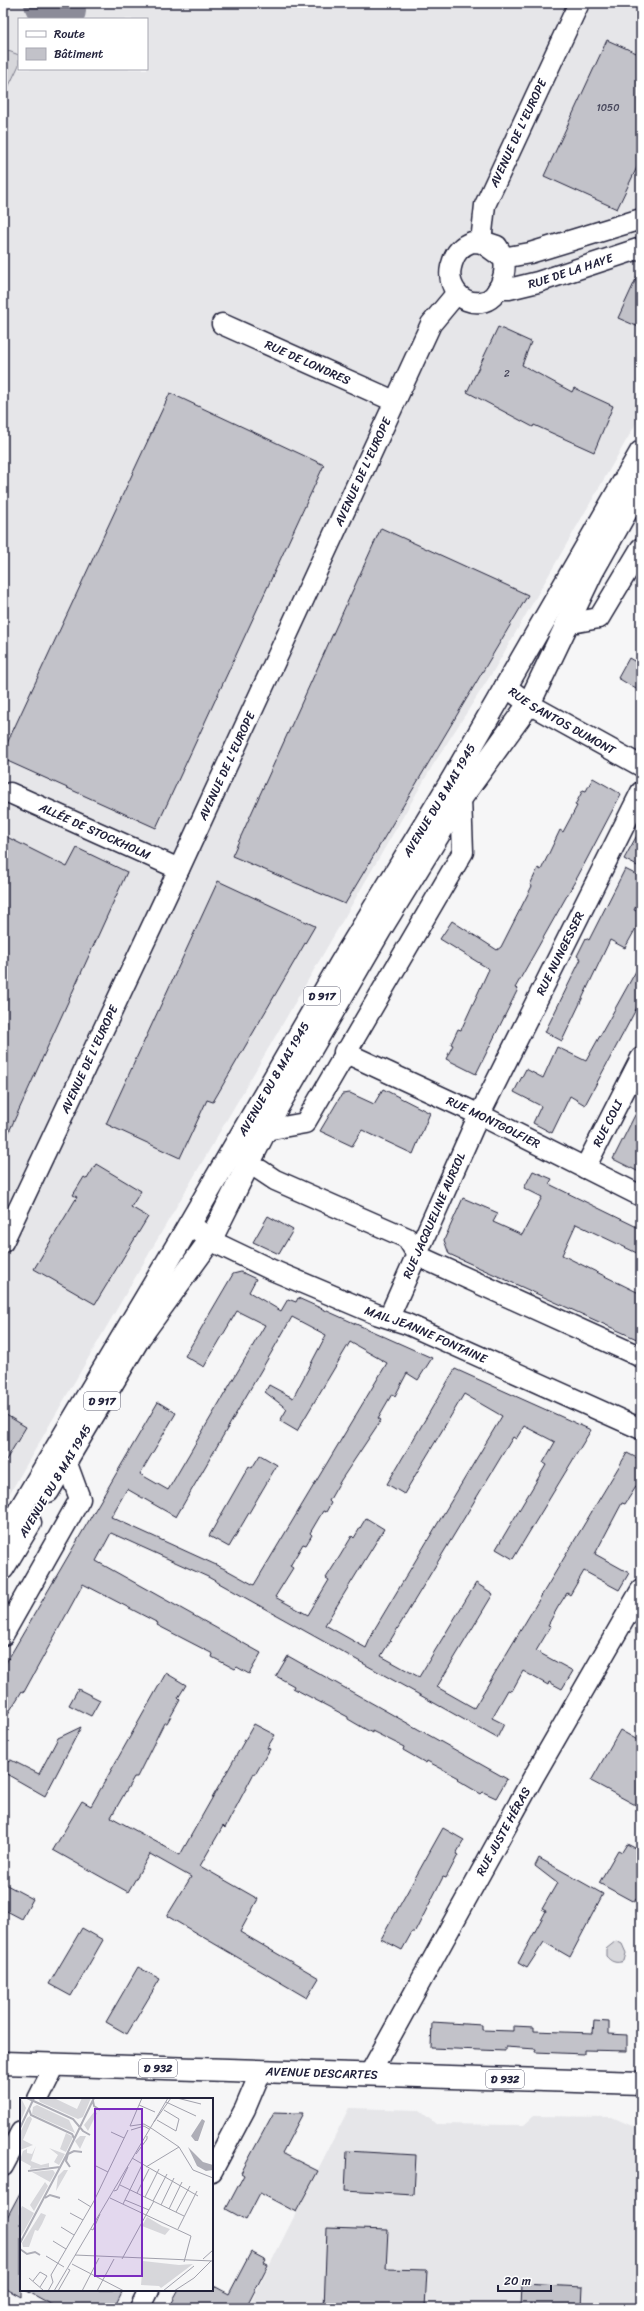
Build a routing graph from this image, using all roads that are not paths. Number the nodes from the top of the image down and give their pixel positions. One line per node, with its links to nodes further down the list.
1 (579, 3): 3 (street, AVENUE DE L'EUROPE)
2 (636, 220): 4 (street); 5 (street)
3 (480, 242): 5 (street); 7 (street)
4 (640, 249): 6 (street, RUE DE LA HAYE)
5 (503, 258): 6 (street)
6 (498, 289): 7 (street)
7 (456, 294): 9 (street, AVENUE DE L'EUROPE)
8 (222, 324): 9 (street, RUE DE LONDRES)
9 (394, 401): 20 (street, AVENUE DE L'EUROPE)
10 (641, 452): 14 (main road, AVENUE DU 8 MAI 1945 / D 917)
11 (641, 485): 13 (main road, AVENUE DU 8 MAI 1945 / D 917)
12 (641, 548): 13 (street)
13 (566, 624): 15 (main road, AVENUE DU 8 MAI 1945 / D 917)
14 (505, 686): 15 (street, RUE SANTOS DUMONT); 28 (main road, AVENUE DU 8 MAI 1945 / D 917)
15 (529, 704): 16 (street, RUE SANTOS DUMONT); 19 (main road, AVENUE DU 8 MAI 1945 / D 917)
16 (641, 766)
17 (641, 792): 23 (street, RUE NUNGESSER)
18 (10, 793): 20 (street, ALLÉE DE STOCKHOLM)
19 (461, 798): 21 (street); 24 (main road, AVENUE DU 8 MAI 1945 / D 917)
20 (179, 869): 29 (street, AVENUE DE L'EUROPE)
21 (344, 1052): 23 (street, RUE MONTGOLFIER); 24 (street)
22 (641, 1058): 25 (street, RUE COLI)
23 (480, 1115): 25 (street, RUE MONTGOLFIER); 31 (street, RUE JACQUELINE AURIOL)
24 (266, 1130): 30 (main road, AVENUE DU 8 MAI 1945 / D 917)
25 (585, 1168): 27 (street, RUE MONTGOLFIER)
26 (260, 1170): 31 (street)
27 (641, 1196)
28 (189, 1224): 30 (street, MAIL JEANNE FONTAINE); 36 (main road, AVENUE DU 8 MAI 1945 / D 917)
29 (3, 1242)
30 (215, 1242): 32 (street, MAIL JEANNE FONTAINE); 35 (main road, AVENUE DU 8 MAI 1945 / D 917)
31 (418, 1256): 32 (street, RUE JACQUELINE AURIOL); 33 (street)
32 (389, 1317): 34 (street, MAIL JEANNE FONTAINE)
33 (641, 1356)
34 (641, 1429)
35 (66, 1461): 37 (main road, AVENUE DU 8 MAI 1945 / D 917); 39 (street)
36 (3, 1538)
37 (3, 1568)
38 (641, 1590): 43 (street, RUE JUSTE HÉRAS)
39 (3, 1635)
40 (3, 2063): 41 (main road, AVENUE DESCARTES / D 932)
41 (55, 2065): 42 (main road, AVENUE DESCARTES / D 932); 45 (street)
42 (261, 2072): 43 (main road, AVENUE DESCARTES / D 932); 48 (street)
43 (369, 2075): 44 (main road, AVENUE DESCARTES / D 932)
44 (641, 2084)
45 (38, 2098)
46 (20, 2134): 47 (street)
47 (3, 2166)
48 (213, 2169)
49 (148, 2291): 50 (street)
50 (140, 2308)

